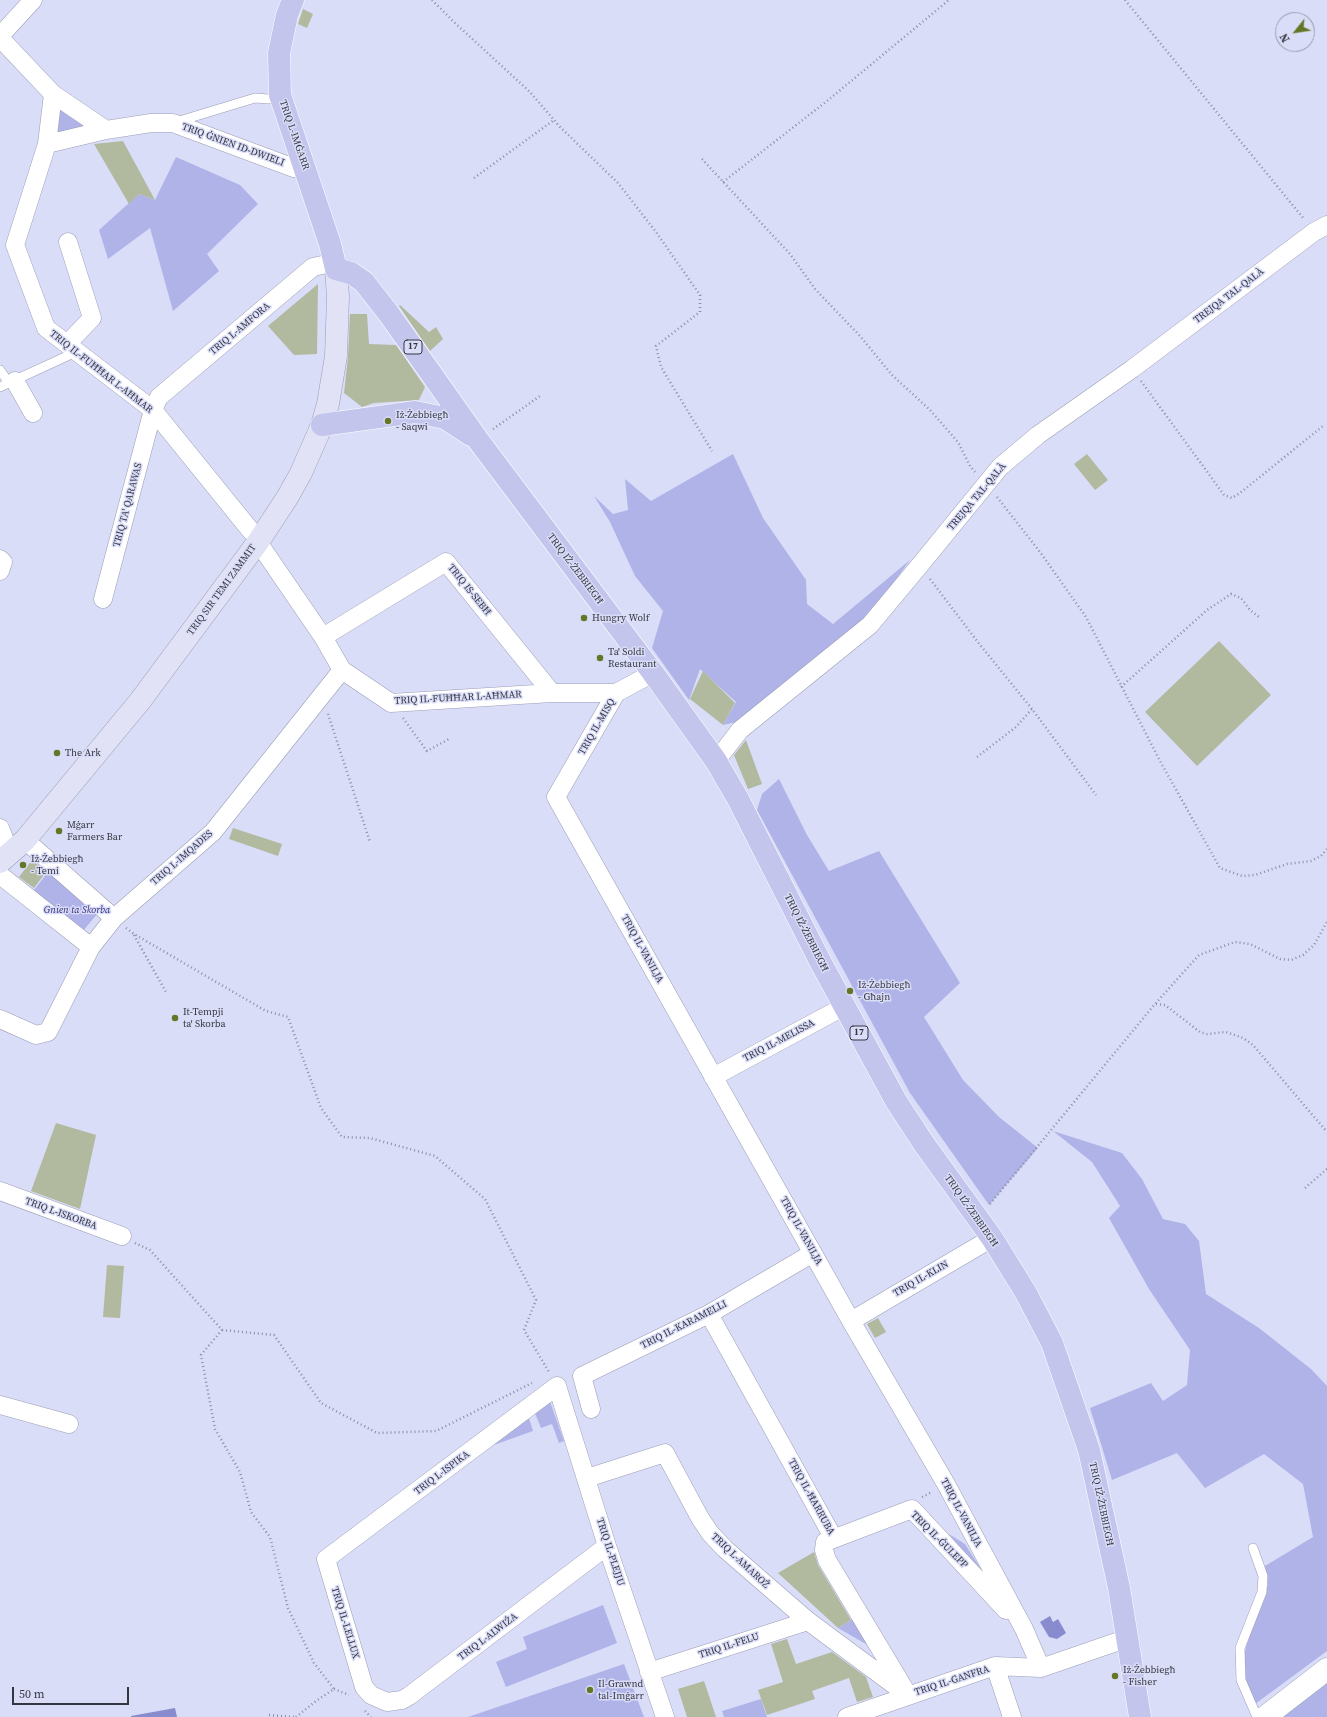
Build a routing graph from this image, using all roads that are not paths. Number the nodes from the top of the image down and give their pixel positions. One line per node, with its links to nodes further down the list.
1 (33, 0): 4 (street)
2 (279, 0): 6 (main road, TRIQ L-IMĠARR)
3 (292, 0): 13 (main road, TRIQ L-IMĠARR)
4 (0, 37): 5 (street)
5 (53, 94): 8 (street); 9 (street, TRIQ IL-FUĦĦAR L-AĦMAR)
6 (269, 99): 7 (lane, TRIQ ĠNIEN ID-DWIELI); 10 (main road, TRIQ L-IMĠARR)
7 (173, 123): 8 (street, TRIQ ĠNIEN ID-DWIELI); 10 (street, TRIQ ĠNIEN ID-DWIELI)
8 (106, 130): 9 (street, TRIQ ĠNIEN ID-DWIELI)
9 (47, 144): 14 (street, TRIQ IL-FUĦĦAR L-AĦMAR)
10 (294, 168): 13 (main road, TRIQ L-IMĠARR)
11 (1321, 229): 32 (street, TREJQA TAL-QALÀ)
12 (68, 242): 14 (street)
13 (332, 266): 16 (main road, TRIQ IŻ-ŻEBBIEGĦ / 17); 18 (street, TRIQ L-AMFORA); 21 (main road, TRIQ SIR TEMI ZAMMIT); 23 (main road, TRIQ SIR TEMI ZAMMIT)
14 (71, 348): 17 (lane); 18 (street, TRIQ IL-FUĦĦAR L-AĦMAR)
15 (0, 370): 17 (lane)
16 (434, 376): 19 (main road); 22 (main road, TRIQ IŻ-ŻEBBIEGĦ / 17)
17 (8, 384): 20 (street)
18 (152, 410): 23 (street, TRIQ IL-FUĦĦAR L-AĦMAR); 26 (street, TRIQ TA' QARAWAS)
19 (415, 412): 21 (main road, 17); 22 (main road, 17)
20 (33, 413)
21 (322, 425): 23 (main road, TRIQ SIR TEMI ZAMMIT)
22 (478, 440): 29 (main road, TRIQ IŻ-ŻEBBIEGĦ / 17)
23 (254, 536): 27 (street, TRIQ IL-FUĦĦAR L-AĦMAR); 34 (main road, TRIQ SIR TEMI ZAMMIT)
24 (0, 559): 25 (street)
25 (0, 571)
26 (103, 599)
27 (323, 637): 28 (street, TRIQ IL-FUĦĦAR L-AĦMAR); 30 (street, TRIQ IS-SEBĦ)
28 (342, 670): 30 (street, TRIQ IL-FUĦĦAR L-AĦMAR); 36 (street, TRIQ L-IMQADES)
29 (653, 673): 31 (street, TRIQ IL-MISQ); 32 (main road, TRIQ IŻ-ŻEBBIEGĦ / 17)
30 (552, 693): 31 (street, TRIQ IL-FUĦĦAR L-AĦMAR)
31 (616, 694): 33 (street, TRIQ IL-MISQ)
32 (716, 761): 38 (main road, TRIQ IŻ-ŻEBBIEGĦ / 17)
33 (556, 797): 40 (street, TRIQ IL-VANILJA)
34 (7, 844): 36 (street)
35 (0, 875): 37 (street)
36 (114, 918): 37 (street, TRIQ L-IMQADES)
37 (91, 947): 39 (street, TRIQ L-IMQADES)
38 (845, 1006): 40 (street, TRIQ IL-MELISSA); 43 (main road, TRIQ IŻ-ŻEBBIEGĦ / 17)
39 (0, 1019)
40 (713, 1077): 44 (street, TRIQ IL-VANILJA)
41 (0, 1191): 42 (street, TRIQ L-ISKORBA)
42 (122, 1236)
43 (992, 1238): 46 (street, TRIQ IL-KLIN); 58 (main road, TRIQ IŻ-ŻEBBIEGĦ / 17)
44 (813, 1253): 45 (street, TRIQ IL-KARAMELLI); 46 (street, TRIQ IL-VANILJA)
45 (709, 1314): 49 (street, TRIQ IL-KARAMELLI); 52 (street, TRIQ IL-ĦARRUBA)
46 (851, 1320): 57 (street, TRIQ IL-VANILJA)
47 (557, 1386): 51 (street, TRIQ IL-PLEJJU); 55 (street, TRIQ L-ISPIKA)
48 (0, 1405): 50 (street)
49 (591, 1409)
50 (69, 1424)
51 (587, 1478): 53 (street, TRIQ IL-PLEJJU); 56 (street, TRIQ L-AMAROŻ)
52 (834, 1539): 57 (street, TRIQ IL-ĠULEPP); 65 (street, TRIQ IL-ĦARRUBA)
53 (607, 1546): 62 (street, TRIQ IL-PLEJJU); 64 (street, TRIQ L-ALWIŻA)
54 (1253, 1548): 71 (lane)
55 (326, 1559): 64 (street, TRIQ IL-LELLUX)
56 (808, 1621): 62 (street, TRIQ IL-FELU); 65 (street, TRIQ L-AMAROŻ)
57 (1024, 1629): 60 (street, TRIQ IL-VANILJA)
58 (1128, 1638): 60 (street, TRIQ IL-GANFRA); 63 (main road, TRIQ IŻ-ŻEBBIEGĦ / 17)
59 (995, 1666): 60 (street, TRIQ IL-GANFRA); 65 (street, TRIQ IL-GANFRA); 68 (street)
60 (1041, 1668)
61 (1327, 1669): 72 (street)
62 (649, 1672): 66 (street, TRIQ IL-PLEJJU)
63 (1132, 1674): 69 (main road, TRIQ IŻ-ŻEBBIEGĦ / 17); 70 (main road, TRIQ IŻ-ŻEBBIEGĦ / 17)
64 (364, 1687)
65 (908, 1695): 67 (street, TRIQ IL-GANFRA)
66 (665, 1717)
67 (847, 1717)
68 (1012, 1717)
69 (1126, 1717)
70 (1140, 1717)
71 (1257, 1717)
72 (1265, 1717)

